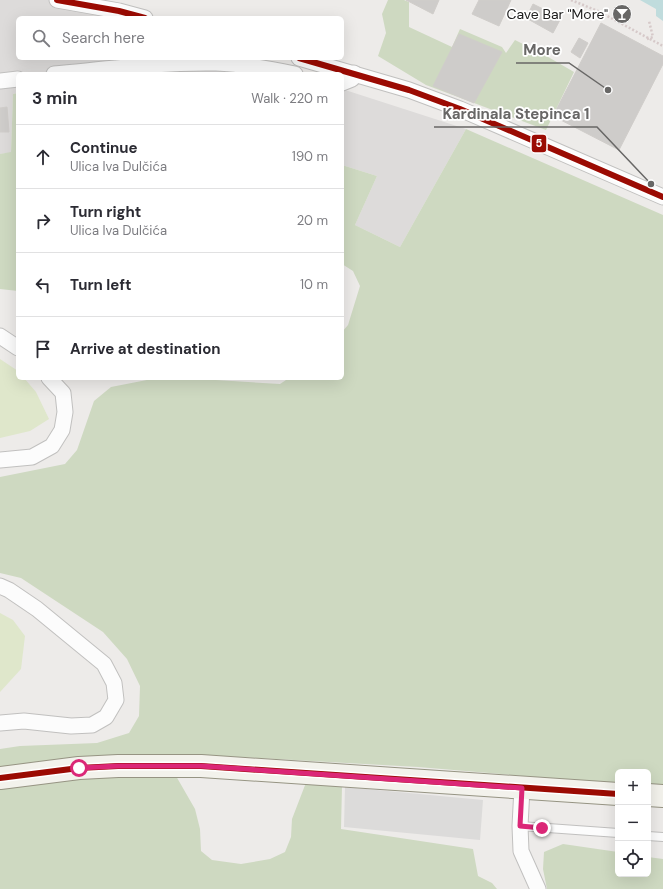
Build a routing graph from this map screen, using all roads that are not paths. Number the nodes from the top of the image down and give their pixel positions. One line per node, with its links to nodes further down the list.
1 (57, 0): 2 (street)
2 (138, 16)
3 (306, 60): 6 (street)
4 (77, 72): 5 (street)
5 (285, 72)
6 (354, 73): 9 (street); 10 (street)
7 (16, 78): 8 (street)
8 (0, 81)
9 (344, 82)
10 (663, 197)
11 (0, 336): 12 (street)
12 (16, 347)
13 (51, 380): 14 (street)
14 (0, 460)
15 (0, 586): 16 (street)
16 (0, 723)
17 (0, 778): 18 (main road)
18 (522, 788): 19 (main road); 22 (street)
19 (615, 794)
20 (651, 796): 21 (main road)
21 (663, 796)
22 (520, 826): 23 (lane); 26 (street)
23 (615, 833)
24 (651, 836): 25 (lane)
25 (663, 837)
26 (538, 889)

